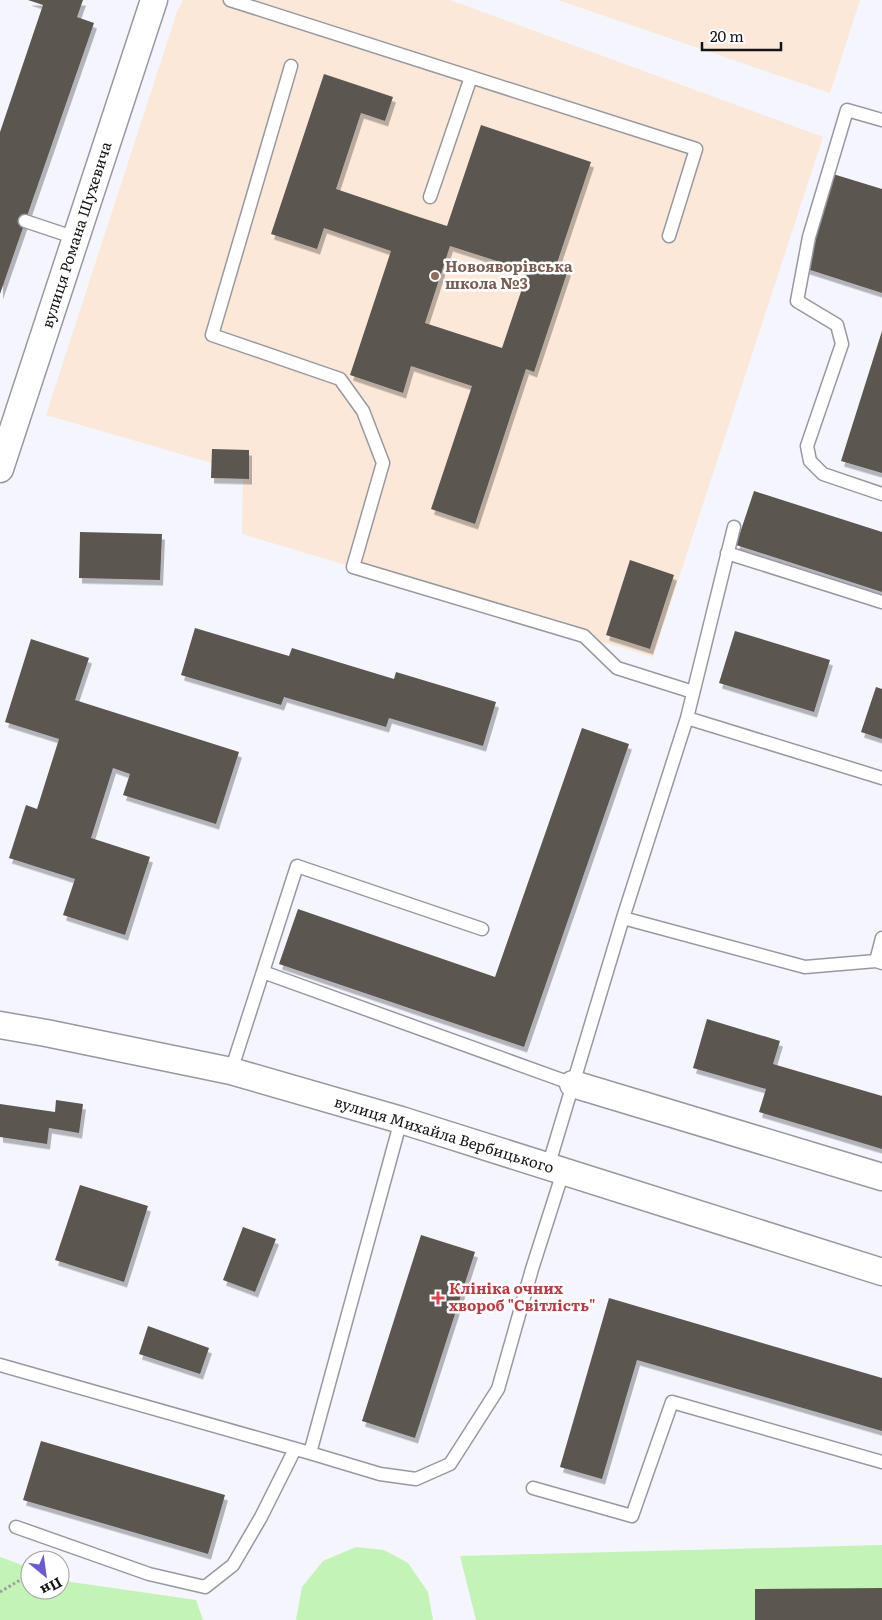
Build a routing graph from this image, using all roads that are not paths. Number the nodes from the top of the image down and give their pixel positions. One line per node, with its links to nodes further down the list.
1 (154, 0): 9 (street, вулиця Романа Шухевича)
2 (230, 0): 4 (lane)
3 (291, 66): 15 (lane)
4 (471, 77): 6 (lane); 8 (lane)
5 (882, 120): 11 (lane)
6 (430, 197)
7 (26, 221): 9 (lane)
8 (669, 236)
9 (76, 238): 10 (street, вулиця Романа Шухевича)
10 (0, 470)
11 (882, 494)
12 (734, 527): 13 (lane)
13 (727, 553): 14 (lane); 15 (lane)
14 (882, 602)
15 (693, 692): 16 (lane)
16 (687, 718): 17 (lane); 18 (lane)
17 (882, 778)
18 (623, 918): 21 (lane); 25 (lane)
19 (482, 929): 22 (lane)
20 (882, 938): 21 (lane)
21 (879, 962)
22 (263, 972): 24 (lane); 25 (lane)
23 (0, 1025): 24 (street, вулиця Михайла Вербицького)
24 (231, 1071): 26 (street, вулиця Михайла Вербицького)
25 (573, 1084): 27 (lane); 28 (street)
26 (401, 1120): 27 (street, вулиця Михайла Вербицького); 32 (lane)
27 (555, 1169): 29 (street, вулиця Михайла Вербицького); 32 (lane)
28 (882, 1176)
29 (882, 1272)
30 (0, 1366): 31 (lane)
31 (295, 1449): 32 (lane); 35 (lane)
32 (310, 1453)
33 (882, 1462): 34 (lane)
34 (533, 1488)
35 (16, 1527)

